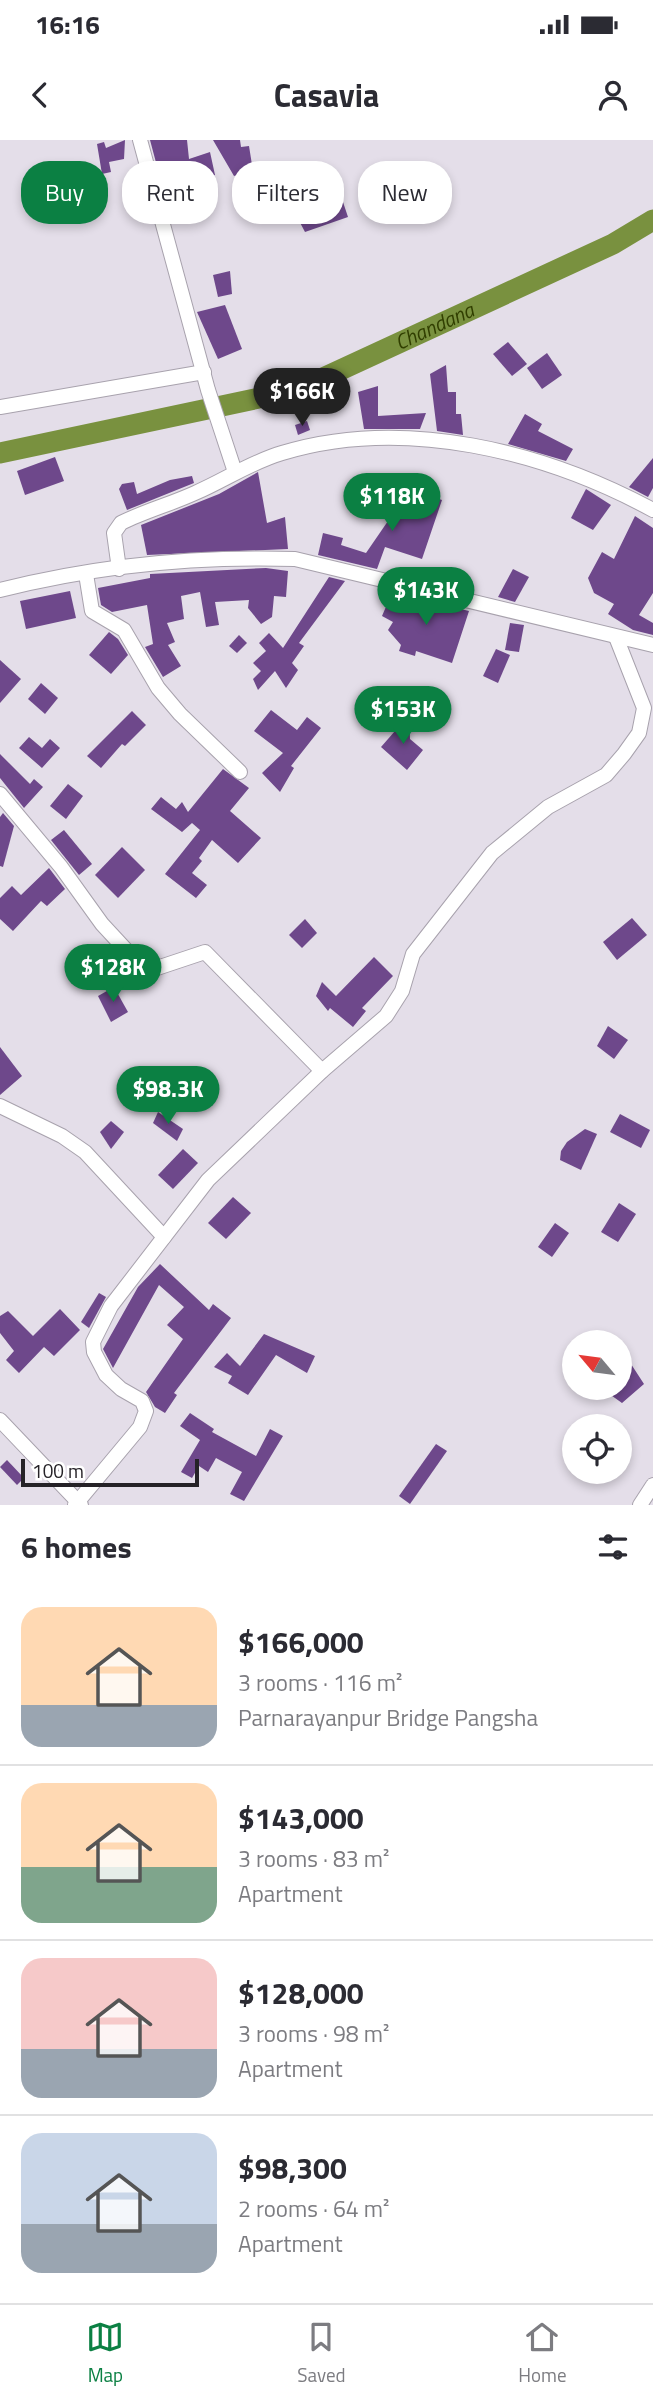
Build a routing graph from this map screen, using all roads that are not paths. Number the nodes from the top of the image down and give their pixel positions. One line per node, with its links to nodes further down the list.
1 (140, 140): 2 (street)
2 (204, 372): 3 (street); 4 (street)
3 (0, 407)
4 (235, 472): 5 (street); 6 (street)
5 (653, 510)
6 (119, 569): 7 (street); 9 (street)
7 (86, 574): 8 (street); 11 (street)
8 (0, 590)
9 (617, 637): 10 (street); 13 (street)
10 (653, 645)
11 (240, 772)
12 (0, 794): 13 (street)
13 (322, 1071): 15 (street)
14 (0, 1106): 15 (street)
15 (164, 1237): 18 (street)
16 (0, 1420): 18 (street)
17 (653, 1485): 19 (street)
18 (78, 1504)
19 (640, 1505)

